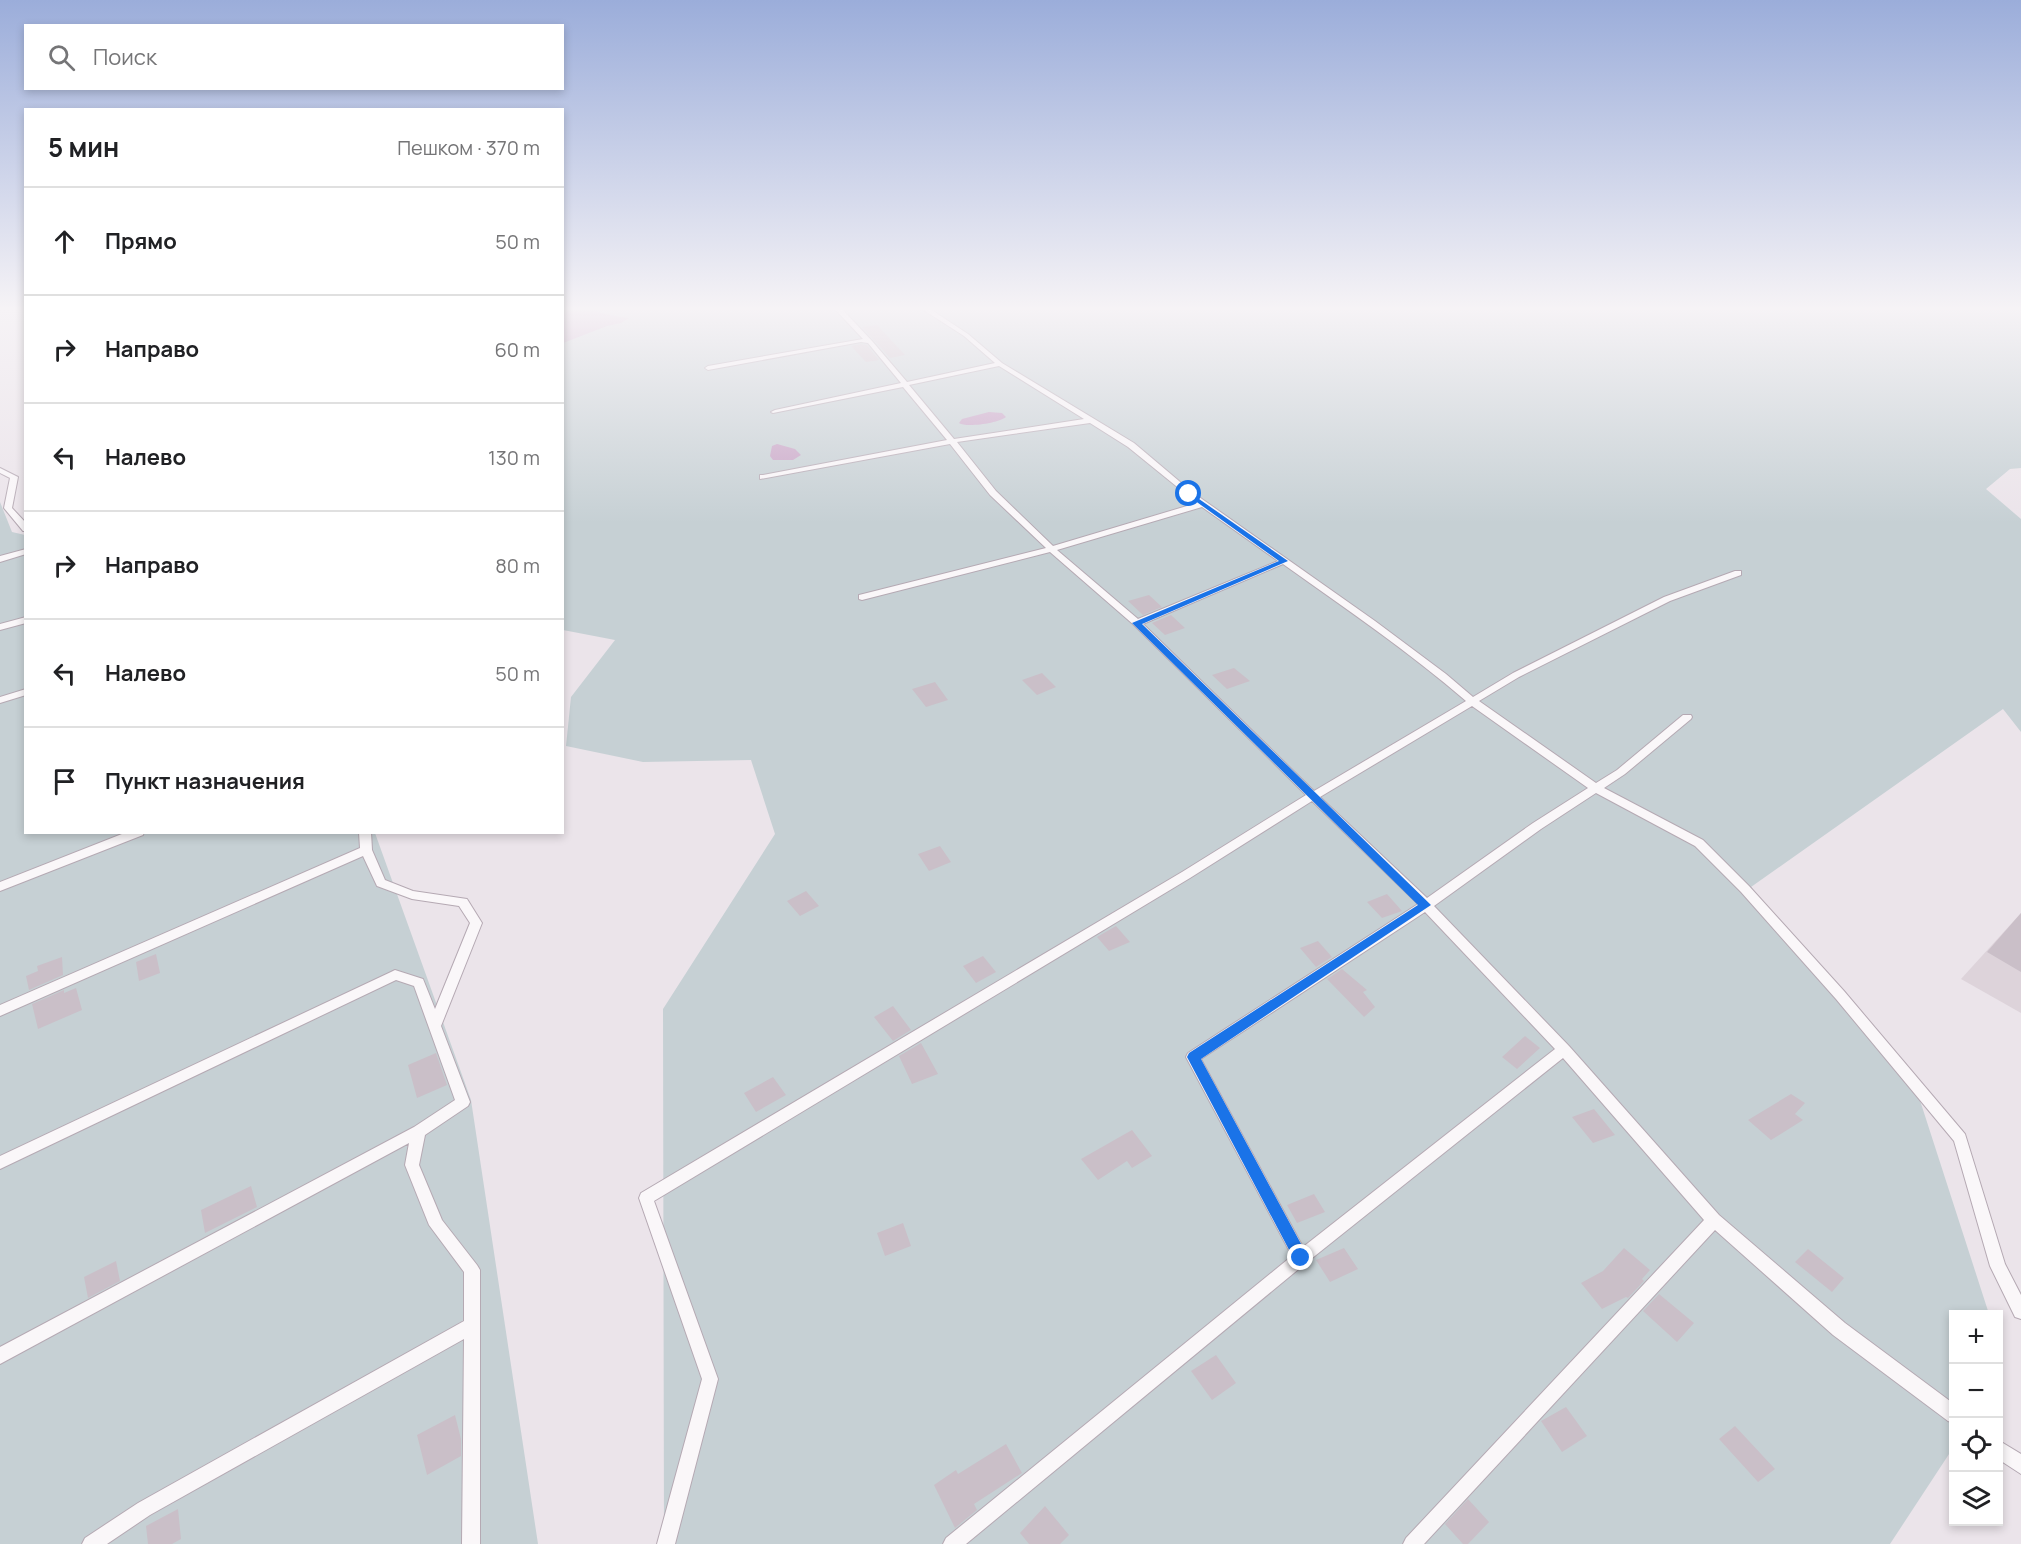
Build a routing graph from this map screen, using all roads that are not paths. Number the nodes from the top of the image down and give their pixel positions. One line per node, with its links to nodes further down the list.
1 (901, 379): 4 (lane)
2 (933, 379): 4 (lane)
3 (1025, 379): 6 (lane)
4 (906, 385): 5 (lane); 7 (lane)
5 (775, 412)
6 (1093, 420): 7 (lane); 10 (lane)
7 (952, 441): 9 (lane); 13 (lane)
8 (0, 470): 11 (lane)
9 (763, 477)
10 (1203, 504): 13 (lane); 16 (lane)
11 (4, 509): 12 (lane)
12 (24, 527)
13 (1051, 549): 18 (lane); 20 (lane)
14 (24, 552): 15 (lane)
15 (0, 559)
16 (1284, 561): 20 (lane); 24 (lane)
17 (1738, 573): 24 (lane)
18 (862, 597)
19 (24, 621): 21 (lane)
20 (1137, 623): 27 (lane)
21 (0, 627)
22 (24, 693): 23 (lane)
23 (0, 700)
24 (1472, 701): 26 (lane); 27 (lane)
25 (1687, 717): 26 (lane)
26 (1596, 788): 32 (lane); 40 (lane)
27 (1314, 796): 32 (lane); 48 (lane)
28 (134, 834): 31 (lane)
29 (365, 834): 30 (lane)
30 (366, 850): 33 (lane); 34 (lane)
31 (0, 887)
32 (1426, 905): 35 (lane); 39 (lane)
33 (0, 1011)
34 (435, 1025): 36 (lane); 37 (lane)
35 (1564, 1050): 38 (lane); 39 (lane)
36 (419, 1131): 41 (lane); 42 (lane)
37 (0, 1163)
38 (1714, 1220): 43 (lane); 50 (lane)
39 (1301, 1258): 49 (lane)
40 (2021, 1311)
41 (473, 1325): 46 (lane); 47 (lane)
42 (0, 1356)
43 (1949, 1412)
44 (2003, 1452): 45 (lane)
45 (2021, 1465)
46 (91, 1544)
47 (471, 1544)
48 (666, 1544)
49 (952, 1544)
50 (1412, 1544)

